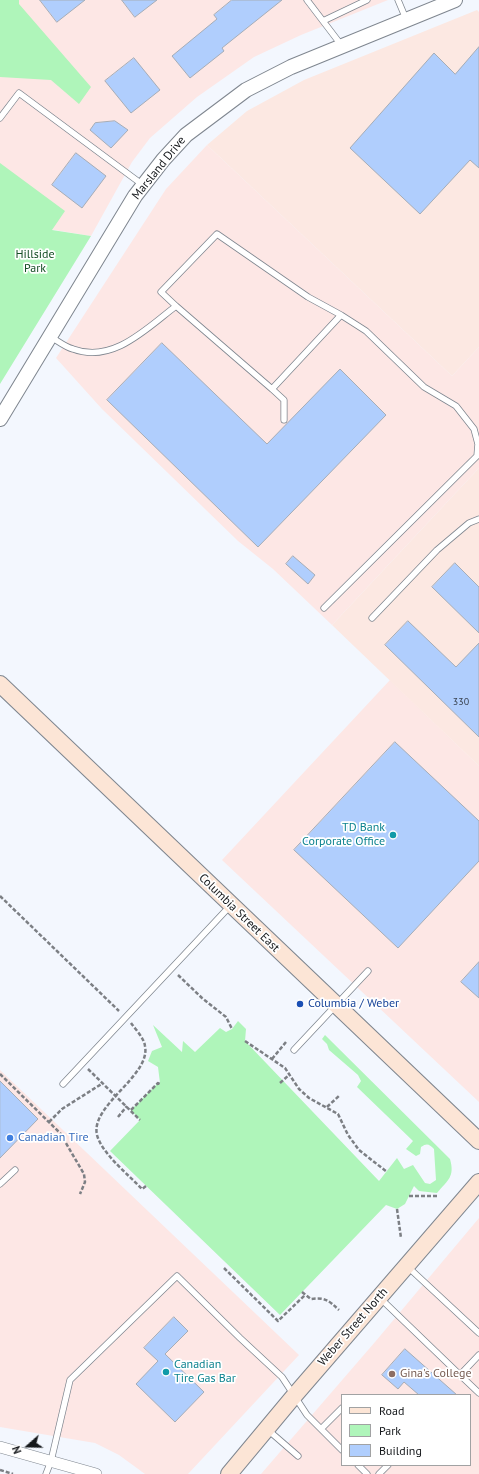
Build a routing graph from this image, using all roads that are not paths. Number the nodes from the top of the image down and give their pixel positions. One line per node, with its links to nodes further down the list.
1 (307, 0): 6 (lane)
2 (367, 0): 6 (lane)
3 (398, 0): 5 (lane)
4 (455, 0): 5 (street, Marsland Drive)
5 (406, 20): 7 (street, Marsland Drive)
6 (323, 21): 7 (lane)
7 (342, 46): 9 (street, Marsland Drive)
8 (0, 118): 9 (lane)
9 (143, 185): 12 (street, Marsland Drive)
10 (176, 306): 11 (lane); 12 (lane); 13 (lane)
11 (341, 315): 13 (lane); 17 (lane)
12 (51, 337): 14 (street, Marsland Drive)
13 (272, 389): 15 (lane)
14 (0, 418)
15 (284, 420)
16 (479, 519): 18 (lane)
17 (324, 608)
18 (372, 618)
19 (0, 684): 20 (main road, Columbia Street East)
20 (232, 905): 22 (main road, Columbia Street East); 24 (lane)
21 (368, 971): 22 (lane)
22 (336, 1005): 23 (lane); 25 (main road, Columbia Street East)
23 (294, 1050)
24 (63, 1084)
25 (479, 1141)
26 (14, 1170): 28 (lane)
27 (479, 1182): 29 (main road, Weber Street North)
28 (0, 1184)
29 (406, 1266): 30 (main road, Weber Street North); 31 (lane)
30 (379, 1298): 33 (lane); 35 (main road, Weber Street North)
31 (479, 1333)
32 (479, 1354): 33 (lane)
33 (460, 1375): 34 (lane)
34 (479, 1393)
35 (294, 1396): 37 (main road, Weber Street North); 38 (lane); 42 (lane)
36 (341, 1409): 38 (lane)
37 (266, 1428): 41 (lane); 47 (main road, Weber Street North)
38 (321, 1429): 40 (lane)
39 (0, 1447): 42 (street)
40 (341, 1449)
41 (298, 1456)
42 (51, 1461): 45 (lane); 46 (street)
43 (359, 1466): 48 (lane)
44 (387, 1466): 49 (lane)
45 (46, 1474)
46 (96, 1474)
47 (229, 1474)
48 (367, 1474)
49 (380, 1474)

